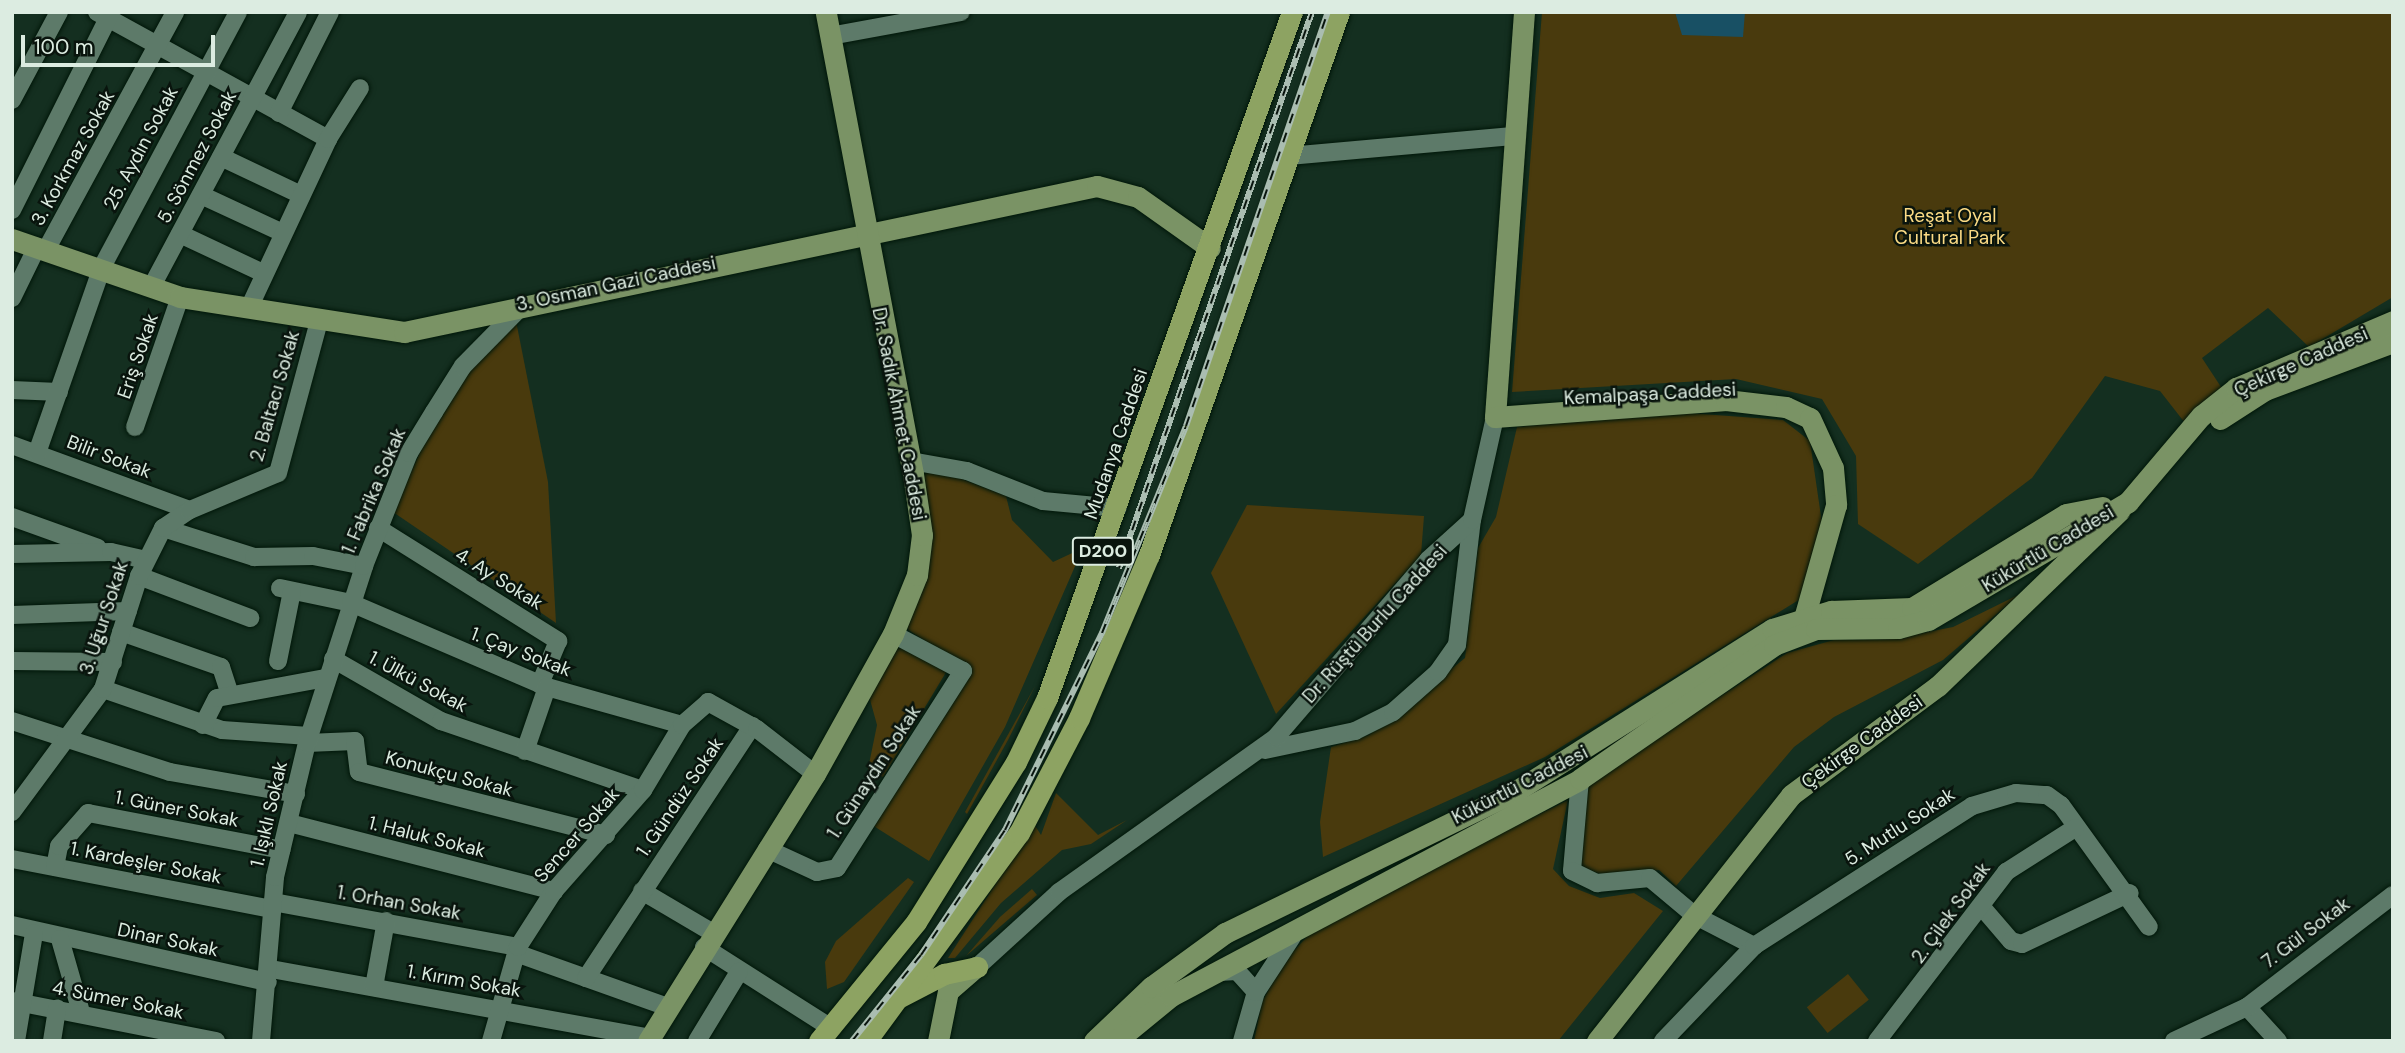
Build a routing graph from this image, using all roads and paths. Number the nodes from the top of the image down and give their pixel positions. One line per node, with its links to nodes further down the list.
1 (59, 12): 17 (street)
2 (175, 12): 13 (street, 3. Korkmaz Sokak)
3 (238, 12): 14 (street, 25. Aydın Sokak)
4 (298, 12): 16 (street, 5. Sönmez Sokak)
5 (330, 12): 18 (street)
6 (826, 12): 12 (main road, Dr. Sadık Ahmet Caddesi)
7 (961, 12): 12 (street)
8 (1292, 12): 31 (highway, Mudanya Caddesi / D200)
9 (1339, 12): 21 (highway, D200)
10 (1524, 12): 19 (main road)
11 (105, 14): 13 (street); 25 (street)
12 (830, 36): 26 (main road, Dr. Sadık Ahmet Caddesi)
13 (158, 46): 14 (street); 30 (street, 3. Korkmaz Sokak)
14 (205, 73): 16 (street); 32 (street, 25. Aydın Sokak)
15 (360, 88): 20 (street)
16 (253, 98): 18 (street); 22 (street, 5. Sönmez Sokak)
17 (12, 100)
18 (279, 113): 20 (street)
19 (1512, 136): 21 (street); 44 (main road)
20 (328, 139): 24 (street)
21 (1289, 156): 121 (highway, D200)
22 (221, 157): 23 (street, 5. Sönmez Sokak); 24 (street)
23 (201, 195): 27 (street); 28 (street, 5. Sönmez Sokak)
24 (301, 195): 27 (street)
25 (12, 209)
26 (864, 230): 31 (main road, 3. Osman Gazi Caddesi); 37 (main road, 3. Osman Gazi Caddesi); 48 (main road, Dr. Sadık Ahmet Caddesi)
27 (283, 233): 33 (street)
28 (180, 234): 33 (street); 34 (street, 5. Sönmez Sokak)
29 (12, 239): 30 (main road, 3. Osman Gazi Caddesi)
30 (42, 248): 32 (main road, 3. Osman Gazi Caddesi); 36 (street, 3. Korkmaz Sokak)
31 (1210, 248): 50 (highway, Mudanya Caddesi / D200)
32 (102, 268): 34 (main road, 3. Osman Gazi Caddesi); 43 (street, 25. Aydın Sokak)
33 (263, 273): 38 (street)
34 (153, 284): 35 (main road, 3. Osman Gazi Caddesi)
35 (180, 297): 38 (main road, 3. Osman Gazi Caddesi); 45 (street, Eriş Sokak)
36 (12, 298)
37 (525, 303): 39 (main road, 3. Osman Gazi Caddesi); 55 (street, 1. Fabrika Sokak)
38 (249, 308): 39 (main road, 3. Osman Gazi Caddesi)
39 (319, 321): 51 (street, 2. Baltacı Sokak)
40 (2393, 321): 49 (main road, Çekirge Caddesi)
41 (2393, 342): 49 (main road, Çekirge Caddesi)
42 (12, 390): 43 (street)
43 (59, 392): 47 (street, 25. Aydın Sokak)
44 (1496, 410): 53 (street); 62 (main road, Kemalpaşa Caddesi); 64 (main road, Kemalpaşa Caddesi)
45 (135, 427)
46 (12, 445): 47 (street, Bilir Sokak)
47 (37, 453): 51 (street, Bilir Sokak)
48 (911, 461): 50 (street); 68 (main road, Dr. Sadık Ahmet Caddesi)
49 (2128, 502): 62 (main road, Kükürtlü Caddesi); 66 (main road, Kükürtlü Caddesi); 104 (main road, Çekirge Caddesi)
50 (1118, 508): 129 (highway, Mudanya Caddesi / D200)
51 (190, 510): 54 (street, 3. Uğur Sokak)
52 (12, 517): 56 (street)
53 (1472, 520): 84 (street, Dr. Rüştü Burlu Caddesi); 84 (street)
54 (163, 528): 58 (street); 59 (street, 3. Uğur Sokak)
55 (378, 528): 58 (street, 1. Fabrika Sokak); 75 (street, 4. Ay Sokak)
56 (111, 552): 57 (street); 59 (street)
57 (12, 554)
58 (364, 566): 60 (street, 1. Fabrika Sokak)
59 (142, 568): 61 (street, 3. Uğur Sokak); 65 (street)
60 (351, 604): 70 (street, 1. Işıklı Sokak); 72 (street, 1. Çay Sokak); 75 (street, 1. Çay Sokak)
61 (128, 611): 63 (street); 67 (street, 3. Uğur Sokak)
62 (1831, 611): 64 (main road, Kükürtlü Caddesi); 66 (main road)
63 (12, 615)
64 (1808, 615): 69 (main road, Kemalpaşa Caddesi); 139 (main road, Kükürtlü Caddesi)
65 (250, 618)
66 (1847, 627): 69 (main road, Kükürtlü Caddesi)
67 (121, 632): 73 (street, 3. Uğur Sokak); 77 (street)
68 (893, 634): 86 (main road, Dr. Sadık Ahmet Caddesi); 94 (street, 1. Günaydın Sokak)
69 (1795, 636): 87 (main road, Kükürtlü Caddesi)
70 (333, 659): 74 (street, 1. Işıklı Sokak); 85 (street, 1. Ülkü Sokak)
71 (12, 661): 73 (street)
72 (278, 661)
73 (113, 662): 76 (street, 3. Uğur Sokak)
74 (326, 678): 77 (street); 83 (street, 1. Işıklı Sokak)
75 (543, 686): 79 (street, 1. Çay Sokak); 85 (street)
76 (103, 689): 80 (street); 82 (street, 3. Uğur Sokak)
77 (230, 695): 80 (street)
78 (12, 721): 82 (street)
79 (682, 725): 81 (street, Sencer Sokak); 88 (street, Sencer Sokak)
80 (203, 726): 83 (street)
81 (752, 726): 86 (street); 99 (street, 1. Gündüz Sokak)
82 (68, 737): 89 (street); 90 (street, 3. Uğur Sokak)
83 (308, 739): 89 (street, 1. Işıklı Sokak); 93 (street, Konukçu Sokak)
84 (1265, 750): 114 (street, Dr. Rüştü Burlu Caddesi)
85 (525, 751): 88 (street, 1. Ülkü Sokak)
86 (815, 774): 94 (main road, Dr. Sadık Ahmet Caddesi)
87 (1580, 779): 104 (street); 105 (main road, Kükürtlü Caddesi)
88 (643, 790): 93 (street, Sencer Sokak)
89 (296, 794): 91 (street, 1. Işıklı Sokak)
90 (15, 802)
91 (289, 823): 95 (street, 1. Işıklı Sokak); 98 (street, 1. Haluk Sokak)
92 (2075, 828): 100 (street, 5. Mutlu Sokak); 103 (street, 2. Çilek Sokak); 112 (street, 5. Mutlu Sokak)
93 (606, 835): 98 (street, Sencer Sokak)
94 (767, 849): 111 (main road, Dr. Sadık Ahmet Caddesi)
95 (282, 850): 97 (street, 1. Güner Sokak); 102 (street, 1. Işıklı Sokak)
96 (12, 859): 97 (street, 1. Kardeşler Sokak)
97 (55, 867): 102 (street, 1. Kardeşler Sokak)
98 (554, 891): 113 (street, Sencer Sokak)
99 (642, 891): 111 (street); 118 (street, 1. Gündüz Sokak)
100 (2130, 893): 103 (street); 108 (street, 5. Mutlu Sokak)
101 (2393, 895): 123 (street, 7. Gül Sokak)
102 (272, 906): 106 (street, 1. Orhan Sokak); 117 (street, 1. Işıklı Sokak)
103 (1981, 906): 143 (street, 2. Çilek Sokak)
104 (1687, 910): 112 (street); 141 (main road, Çekirge Caddesi)
105 (1315, 916): 116 (main road, Kükürtlü Caddesi); 120 (street)
106 (386, 921): 113 (street, 1. Orhan Sokak); 119 (street)
107 (12, 925): 109 (street, Dinar Sokak)
108 (2150, 927)
109 (34, 933): 110 (street, Dinar Sokak); 122 (street)
110 (60, 939): 117 (street, Dinar Sokak); 127 (street)
111 (709, 940): 115 (street); 124 (main road, Dr. Sadık Ahmet Caddesi)
112 (1754, 946): 142 (street, 5. Mutlu Sokak)
113 (517, 950): 118 (street, 1. Orhan Sokak); 126 (street, Sencer Sokak)
114 (977, 967): 121 (highway); 138 (main road)
115 (739, 972): 129 (street); 136 (street)
116 (1219, 972): 120 (street); 140 (main road, Kükürtlü Caddesi)
117 (270, 976): 119 (street, 1. Kırım Sokak); 134 (street, 1. Işıklı Sokak)
118 (586, 978): 124 (street, 1. Orhan Sokak)
119 (374, 987): 126 (street, 1. Kırım Sokak)
120 (1256, 992): 128 (street)
121 (895, 1000): 137 (highway, D200)
122 (17, 1002): 125 (street, 4. Sümer Sokak); 131 (street)
123 (2247, 1006): 144 (street, 7. Gül Sokak); 145 (street)
124 (668, 1007): 130 (main road, Dr. Sadık Ahmet Caddesi)
125 (57, 1008): 127 (street, 4. Sümer Sokak); 132 (street)
126 (499, 1008): 130 (street, 1. Kırım Sokak); 135 (street, Sencer Sokak)
127 (81, 1012): 133 (street, 4. Sümer Sokak)
128 (1244, 1033)
129 (825, 1035)
130 (649, 1040)
131 (16, 1041)
132 (52, 1041)
133 (216, 1041)
134 (261, 1041)
135 (491, 1041)
136 (697, 1041)
137 (866, 1041)
138 (938, 1041)
139 (1094, 1041)
140 (1116, 1041)
141 (1597, 1041)
142 (1663, 1041)
143 (1877, 1041)
144 (2174, 1041)
145 (2278, 1041)

